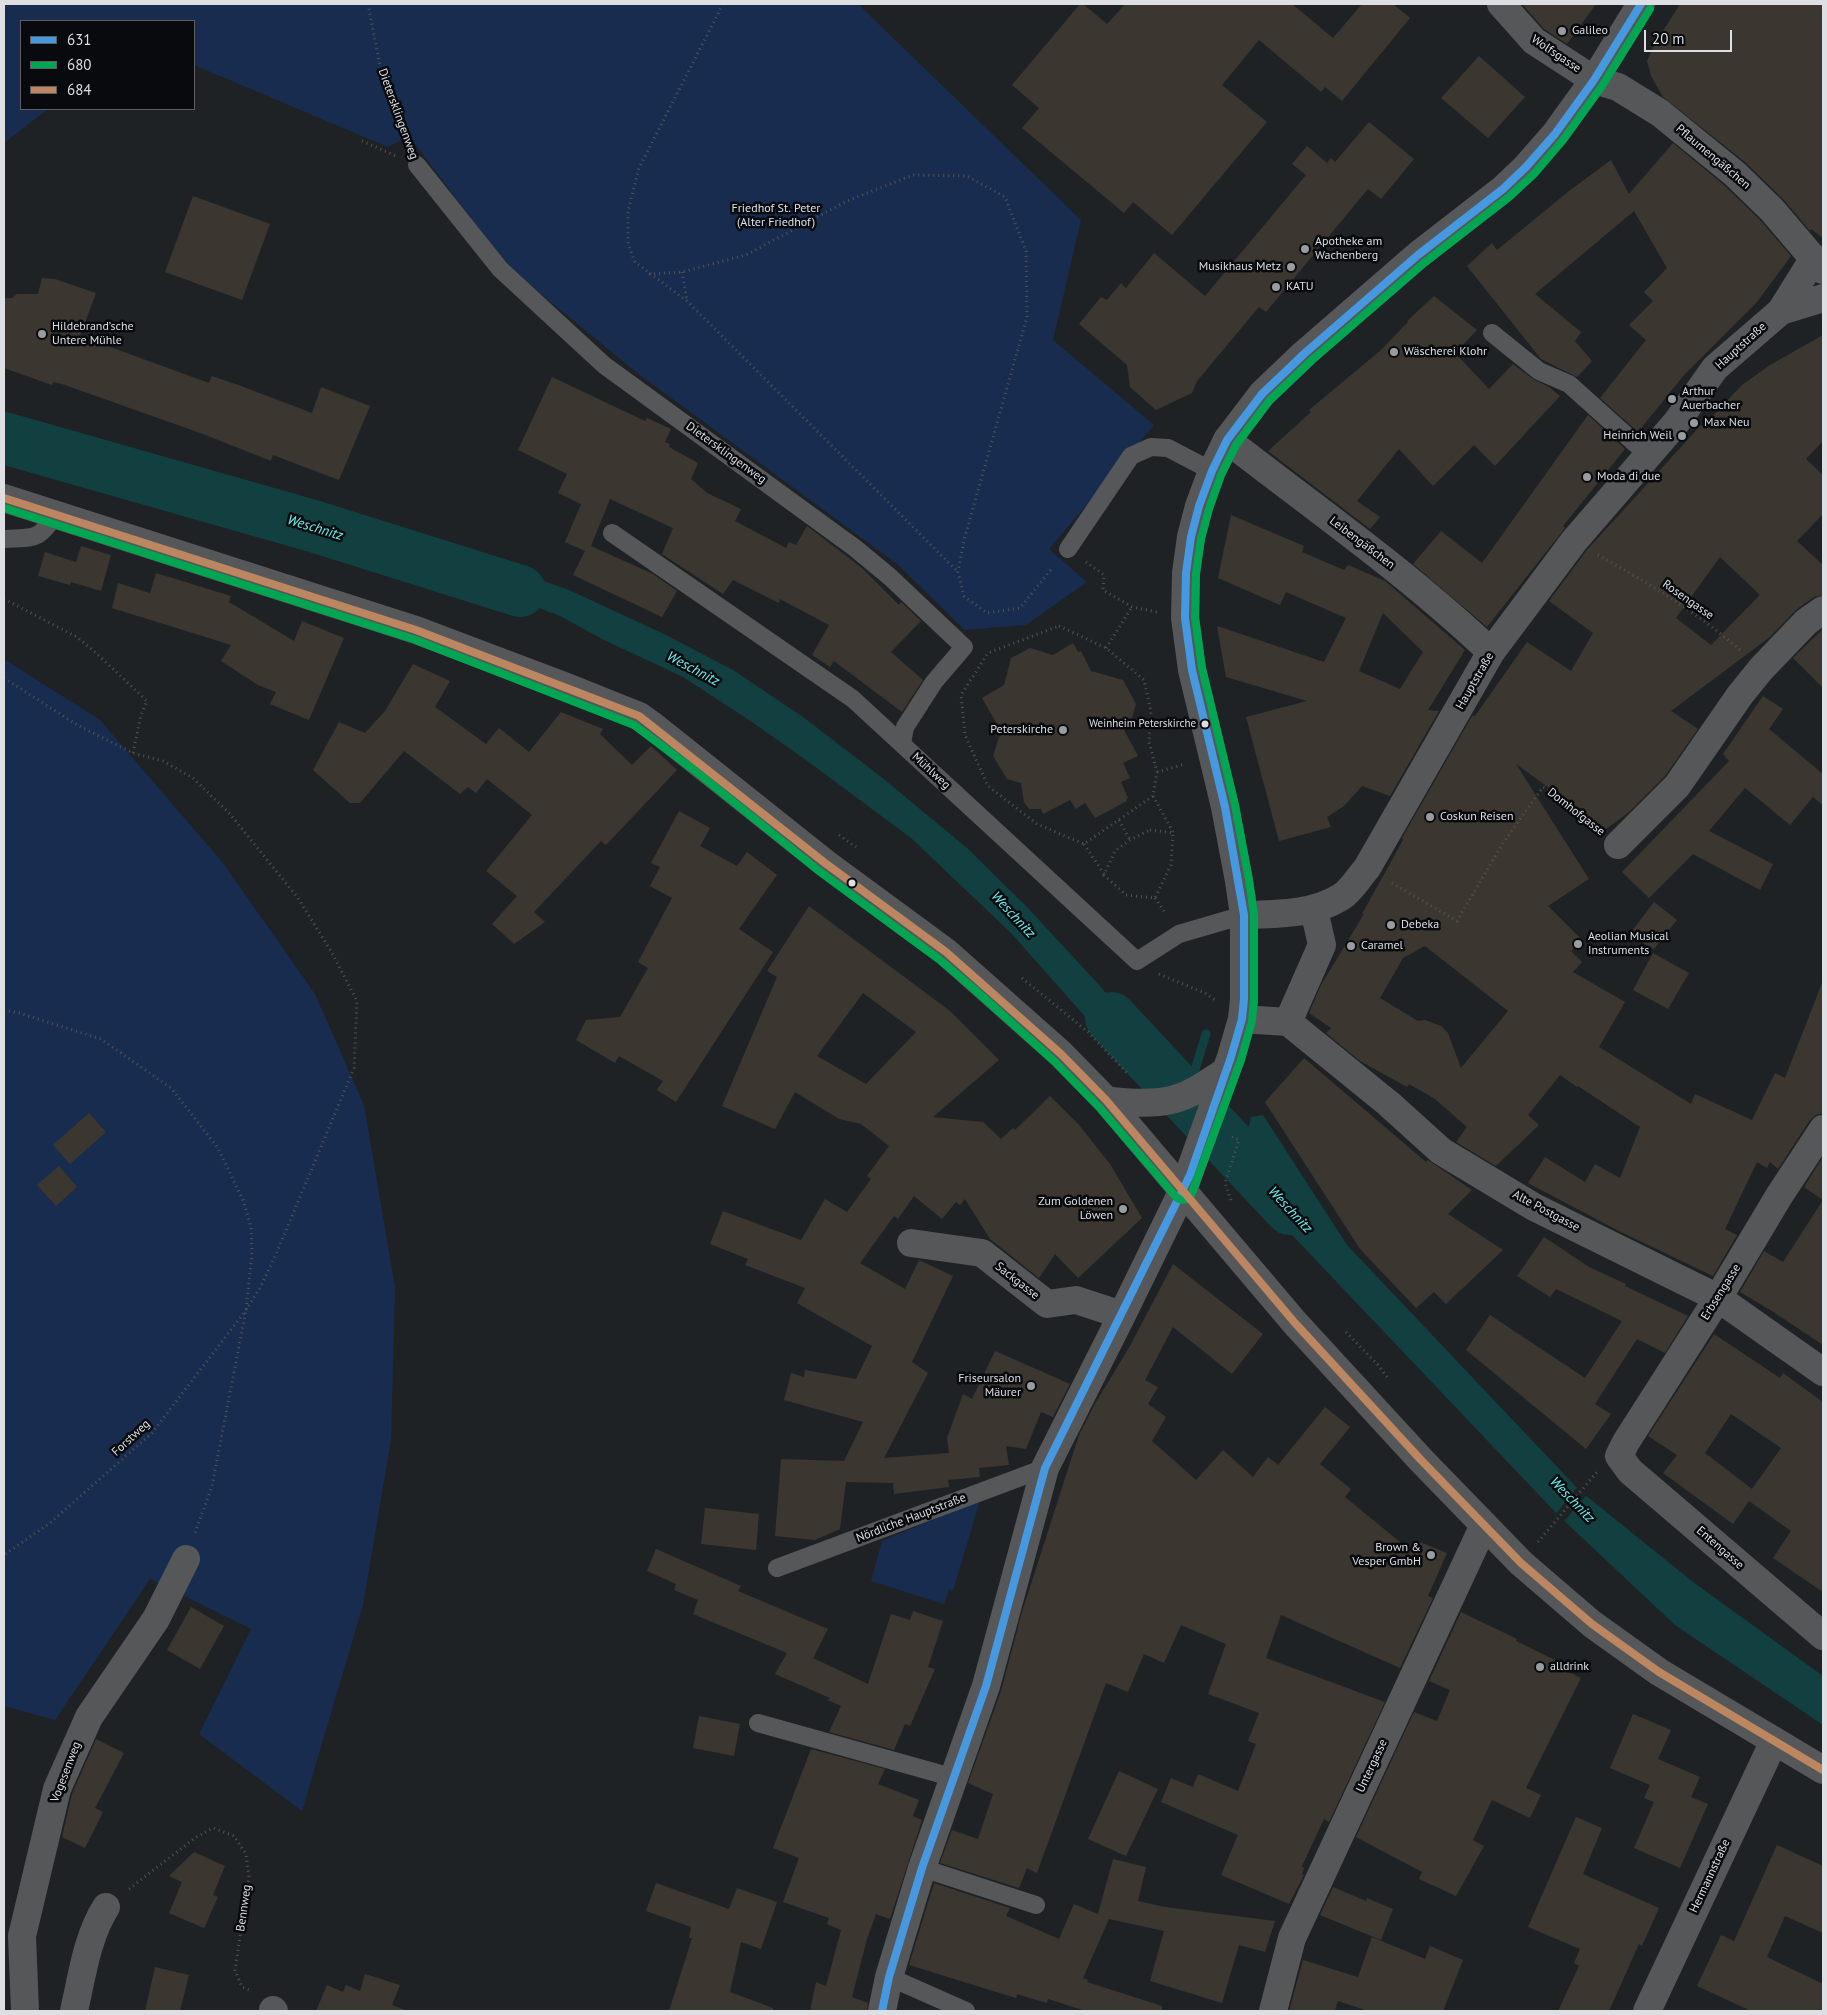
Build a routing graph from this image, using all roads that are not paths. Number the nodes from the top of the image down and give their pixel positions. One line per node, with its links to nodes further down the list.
1 (1501, 4): 3 (street, Wolfsgasse)
2 (1641, 4): 3 (street)
3 (1594, 80): 5 (street, Pflaumengäßchen); 9 (street)
4 (417, 165): 19 (lane, Dietersklingenweg)
5 (1819, 264): 7 (street, Hauptstraße)
6 (1823, 298): 7 (street, Hauptstraße)
7 (1781, 311): 10 (street, Hauptstraße)
8 (1492, 333): 10 (lane)
9 (1227, 440): 11 (street); 18 (street, Leibengäßchen)
10 (1648, 455): 18 (street, Hauptstraße)
11 (1212, 470): 16 (lane); 22 (street)
12 (4, 498): 13 (street)
13 (56, 514): 15 (lane); 26 (street)
14 (612, 533): 19 (lane, Mühlweg)
15 (4, 539)
16 (1068, 549)
17 (1823, 610): 20 (street, Domhofgasse)
18 (1491, 652): 21 (street, Hauptstraße)
19 (902, 744): 22 (lane, Mühlweg)
20 (1618, 845)
21 (1314, 910): 22 (street, Hauptstraße); 24 (street)
22 (1244, 915): 23 (street)
23 (1242, 1020): 24 (street); 25 (street)
24 (1288, 1022): 30 (street, Alte Postgasse)
25 (1229, 1064): 26 (street); 28 (street)
26 (1119, 1101): 28 (street)
27 (1823, 1129): 30 (street, Erbsengasse)
28 (1186, 1182): 31 (street); 35 (street)
29 (911, 1243): 31 (street, Sackgasse)
30 (1718, 1298): 32 (street, Alte Postgasse); 33 (street, Erbsengasse)
31 (1122, 1316): 34 (street)
32 (1823, 1372)
33 (1609, 1463): 38 (street, Entengasse)
34 (1044, 1468): 37 (lane, Nördliche Hauptstraße); 42 (street)
35 (1484, 1525): 40 (street); 51 (street, Untergasse)
36 (186, 1559): 47 (street, Vogesenweg)
37 (777, 1568)
38 (1823, 1636)
39 (758, 1723): 42 (lane)
40 (1774, 1741): 41 (street); 52 (street, Hermannstraße)
41 (1823, 1770)
42 (955, 1778): 43 (street)
43 (922, 1868): 44 (lane); 46 (street)
44 (1036, 1905)
45 (106, 1907): 48 (street)
46 (889, 1977): 49 (street); 50 (lane)
47 (25, 2011)
48 (74, 2011)
49 (882, 2011)
50 (966, 2011)
51 (1273, 2011)
52 (1647, 2011)

